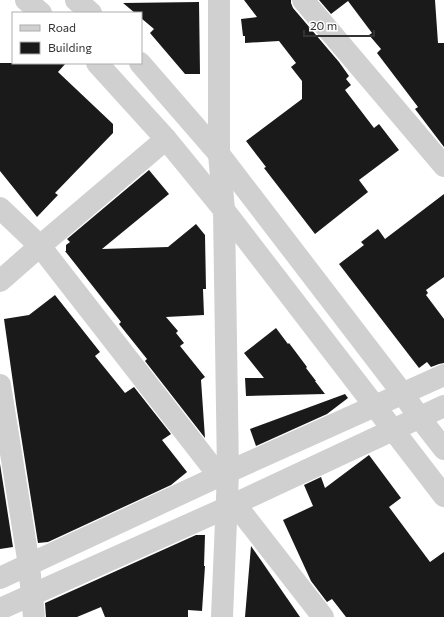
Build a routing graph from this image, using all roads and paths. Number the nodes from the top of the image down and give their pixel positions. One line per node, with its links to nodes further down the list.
1 (26, 0): 5 (street)
2 (76, 0): 6 (street)
3 (219, 0): 10 (street)
4 (303, 0): 11 (street)
5 (39, 12)
6 (90, 12)
7 (98, 64): 9 (street)
8 (141, 64): 10 (street)
9 (166, 139): 13 (street); 14 (street)
10 (219, 154): 13 (street); 18 (street)
11 (444, 166)
12 (0, 208): 14 (street)
13 (224, 210): 19 (street); 24 (street)
14 (40, 246): 15 (street); 24 (street)
15 (0, 281)
16 (444, 375): 18 (street)
17 (0, 385): 27 (street)
18 (403, 394): 19 (street); 21 (street)
19 (376, 406): 22 (street); 24 (street)
20 (444, 406): 21 (street)
21 (419, 417): 22 (street); 23 (street)
22 (393, 430): 25 (street); 26 (street)
23 (444, 448)
24 (223, 475): 26 (street); 27 (street)
25 (444, 496)
26 (230, 506): 29 (street); 32 (street); 33 (street)
27 (29, 565): 28 (street); 29 (street)
28 (0, 578)
29 (32, 595): 30 (street); 31 (street)
30 (0, 609)
31 (34, 617)
32 (222, 617)
33 (323, 617)

